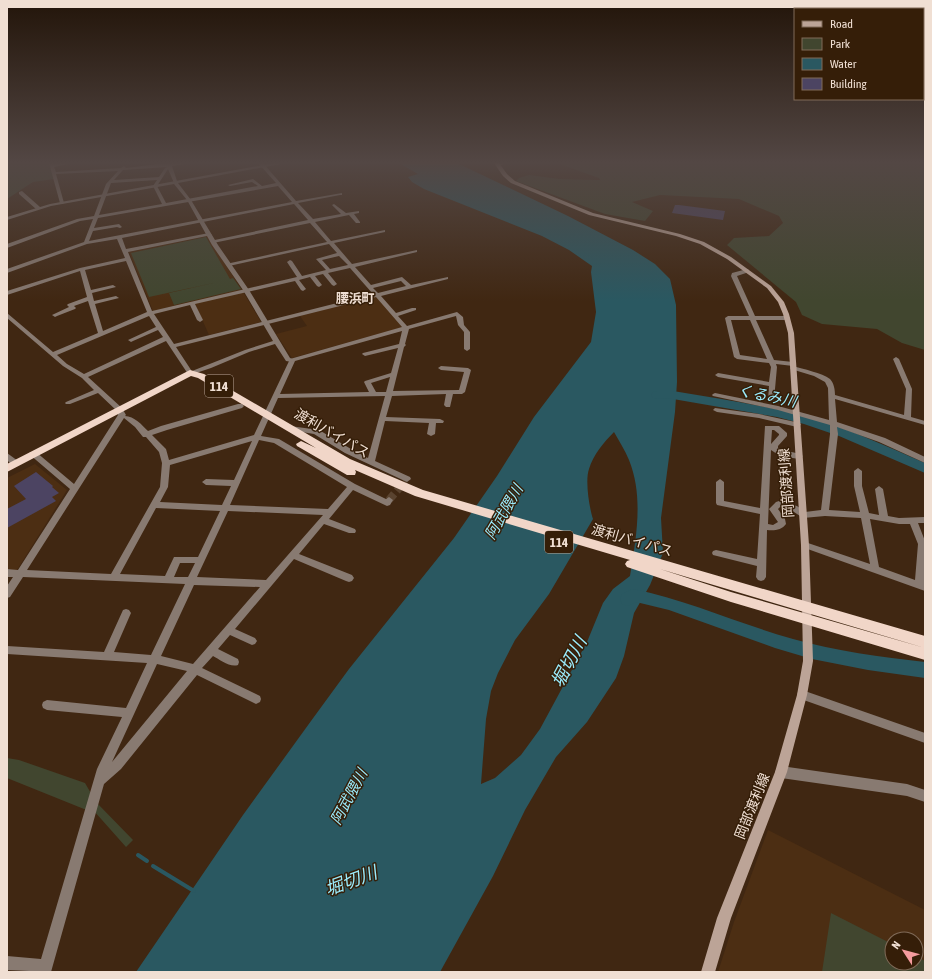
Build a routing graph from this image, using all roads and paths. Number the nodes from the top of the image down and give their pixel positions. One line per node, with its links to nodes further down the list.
1 (36, 209): 12 (street)
2 (99, 209): 11 (street)
3 (149, 209): 11 (street)
4 (194, 209): 13 (street)
5 (263, 209): 13 (street)
6 (302, 209): 14 (street)
7 (339, 209): 10 (street)
8 (575, 209): 39 (main road, 岡部渡利線)
9 (357, 212): 10 (street)
10 (347, 214): 14 (street); 15 (street)
11 (96, 217): 17 (street); 26 (street)
12 (7, 219)
13 (201, 221): 19 (street); 20 (street)
14 (312, 221): 22 (street); 23 (street)
15 (358, 222)
16 (120, 227): 17 (street)
17 (91, 230): 24 (street)
18 (383, 230): 23 (street)
19 (209, 235): 22 (street); 28 (street)
20 (119, 237): 24 (street); 28 (street)
21 (74, 240): 25 (street)
22 (213, 242): 35 (street)
23 (330, 242): 30 (street); 35 (street)
24 (86, 243): 25 (street)
25 (78, 245): 31 (street)
26 (7, 246)
27 (45, 251): 31 (street)
28 (124, 251): 32 (street)
29 (415, 251): 37 (street)
30 (341, 254): 37 (street); 41 (street)
31 (51, 255): 40 (street)
32 (128, 259): 36 (street); 58 (street)
33 (90, 260): 36 (street)
34 (290, 262): 43 (street)
35 (229, 264): 51 (street)
36 (93, 266): 38 (street)
37 (351, 266): 41 (street); 48 (street)
38 (82, 269): 52 (street); 54 (street)
39 (747, 270): 62 (street); 63 (main road, 岡部渡利線)
40 (7, 271)
41 (327, 272): 42 (street); 46 (street)
42 (311, 275): 43 (street); 45 (street)
43 (299, 278): 50 (street); 51 (street)
44 (446, 278): 49 (street)
45 (319, 284)
46 (334, 284)
47 (113, 287): 54 (street)
48 (370, 287): 49 (street); 53 (street)
49 (410, 287): 53 (street)
50 (303, 289)
51 (246, 290): 56 (street); 66 (street)
52 (7, 293)
53 (377, 295): 59 (street); 66 (street)
54 (90, 298): 55 (street); 60 (street); 70 (street)
55 (116, 298)
56 (192, 303): 58 (street); 64 (street)
57 (414, 309): 59 (street)
58 (150, 313): 68 (street); 70 (street)
59 (395, 314): 69 (street)
60 (55, 315)
61 (7, 316): 65 (street)
62 (753, 318): 63 (street); 81 (street); 81 (street)
63 (787, 318): 82 (main road, 岡部渡利線)
64 (200, 320)
65 (16, 322): 67 (street); 77 (street)
66 (265, 323): 73 (street); 75 (street)
67 (7, 325)
68 (160, 327): 71 (street); 72 (street)
69 (406, 328): 74 (street); 76 (street); 80 (street)
70 (101, 334): 77 (street)
71 (167, 338): 75 (street); 88 (street)
72 (131, 340)
73 (276, 342): 80 (street); 83 (street)
74 (403, 345): 78 (street); 85 (street)
75 (172, 346): 87 (street)
76 (467, 349)
77 (53, 354): 88 (street)
78 (365, 354)
79 (896, 359): 106 (street)
80 (292, 360): 95 (street)
81 (772, 361): 82 (street); 89 (street)
82 (793, 366): 96 (street); 102 (main road, 岡部渡利線)
83 (209, 367): 87 (street); 87 (street)
84 (441, 368): 91 (street)
85 (394, 374): 92 (street); 93 (street)
86 (718, 375): 89 (street)
87 (195, 376): 100 (highway, 渡利バイパス / 114); 103 (highway, 114); 104 (highway, 渡利バイパス / 114)
88 (84, 377): 90 (street)
89 (772, 385): 97 (street)
90 (99, 390): 98 (street); 103 (street)
91 (450, 392): 93 (street); 99 (street)
92 (374, 394): 93 (street); 95 (street)
93 (388, 394): 105 (street)
94 (715, 395): 102 (street)
95 (276, 396): 104 (street)
96 (832, 396): 106 (street); 107 (street)
97 (771, 400)
98 (68, 403)
99 (448, 405)
100 (240, 406): 104 (highway, 渡利バイパス / 114); 112 (street)
101 (717, 410): 109 (street)
102 (797, 412): 107 (street); 109 (main road, 岡部渡利線)
103 (123, 414): 112 (street); 115 (highway, 114); 128 (street)
104 (265, 417): 110 (highway, 渡利バイパス / 114); 113 (street); 131 (highway, 渡利バイパス / 114)
105 (382, 418): 111 (street); 118 (street)
106 (907, 418): 108 (street)
107 (832, 423): 117 (street); 136 (street)
108 (925, 423)
109 (797, 424): 116 (main road, 岡部渡利線)
110 (290, 428): 118 (street); 131 (highway, 渡利バイパス / 114)
111 (431, 434)
112 (146, 435): 119 (street)
113 (256, 437): 119 (street); 126 (street); 127 (street)
114 (7, 456): 120 (street)
115 (36, 456): 120 (highway, 114); 122 (highway, 114); 128 (street)
116 (799, 456): 135 (street); 137 (main road, 岡部渡利線)
117 (925, 460)
118 (371, 462): 123 (street)
119 (166, 463): 132 (street)
120 (11, 465)
121 (858, 471): 138 (street)
122 (7, 474)
123 (407, 479)
124 (206, 482): 126 (street)
125 (720, 482): 135 (street)
126 (235, 483): 133 (street)
127 (352, 486): 130 (street); 134 (street)
128 (74, 488): 152 (street)
129 (879, 489): 139 (street)
130 (389, 500)
131 (428, 500): 162 (highway, 渡利バイパス / 114)
132 (155, 505): 133 (street); 153 (street)
133 (225, 508): 134 (street); 148 (street)
134 (330, 512): 140 (street)
135 (764, 512): 143 (street)
136 (825, 513): 137 (street); 138 (street)
137 (803, 515): 143 (street); 145 (main road, 岡部渡利線)
138 (865, 515): 139 (street); 150 (street)
139 (884, 518): 141 (street)
140 (323, 520): 144 (street); 147 (street)
141 (913, 520): 142 (street); 159 (street)
142 (925, 520)
143 (763, 527): 149 (street)
144 (352, 530)
145 (805, 545): 150 (street); 162 (main road, 岡部渡利線)
146 (716, 553): 149 (street)
147 (293, 555): 155 (street); 158 (street)
148 (200, 560): 156 (street); 157 (street)
149 (761, 563): 154 (street)
150 (875, 569): 159 (street)
151 (7, 573): 152 (street)
152 (21, 574): 153 (street); 160 (street)
153 (114, 576): 156 (street)
154 (760, 577)
155 (348, 578)
156 (168, 579): 157 (street)
157 (190, 580): 158 (street); 170 (street)
158 (266, 584): 163 (street)
159 (922, 586)
160 (7, 594)
161 (126, 613): 169 (street)
162 (808, 613): 165 (highway, 渡利バイパス / 114); 168 (highway, 渡利バイパス / 114); 173 (main road, 岡部渡利線)
163 (228, 630): 164 (street); 167 (street)
164 (252, 641)
165 (925, 642)
166 (7, 650): 169 (street)
167 (211, 650): 171 (street); 172 (street)
168 (925, 654)
169 (107, 656): 170 (street)
170 (154, 659): 172 (street); 176 (street)
171 (234, 662)
172 (195, 669): 174 (street); 179 (street)
173 (802, 695): 177 (street); 178 (main road, 岡部渡利線)
174 (256, 699)
175 (47, 705): 176 (street)
176 (128, 714): 179 (street)
177 (925, 738)
178 (781, 772): 180 (street); 183 (main road, 岡部渡利線)
179 (99, 781): 182 (street)
180 (925, 796)
181 (7, 963): 182 (street)
182 (45, 969)
183 (708, 972)

